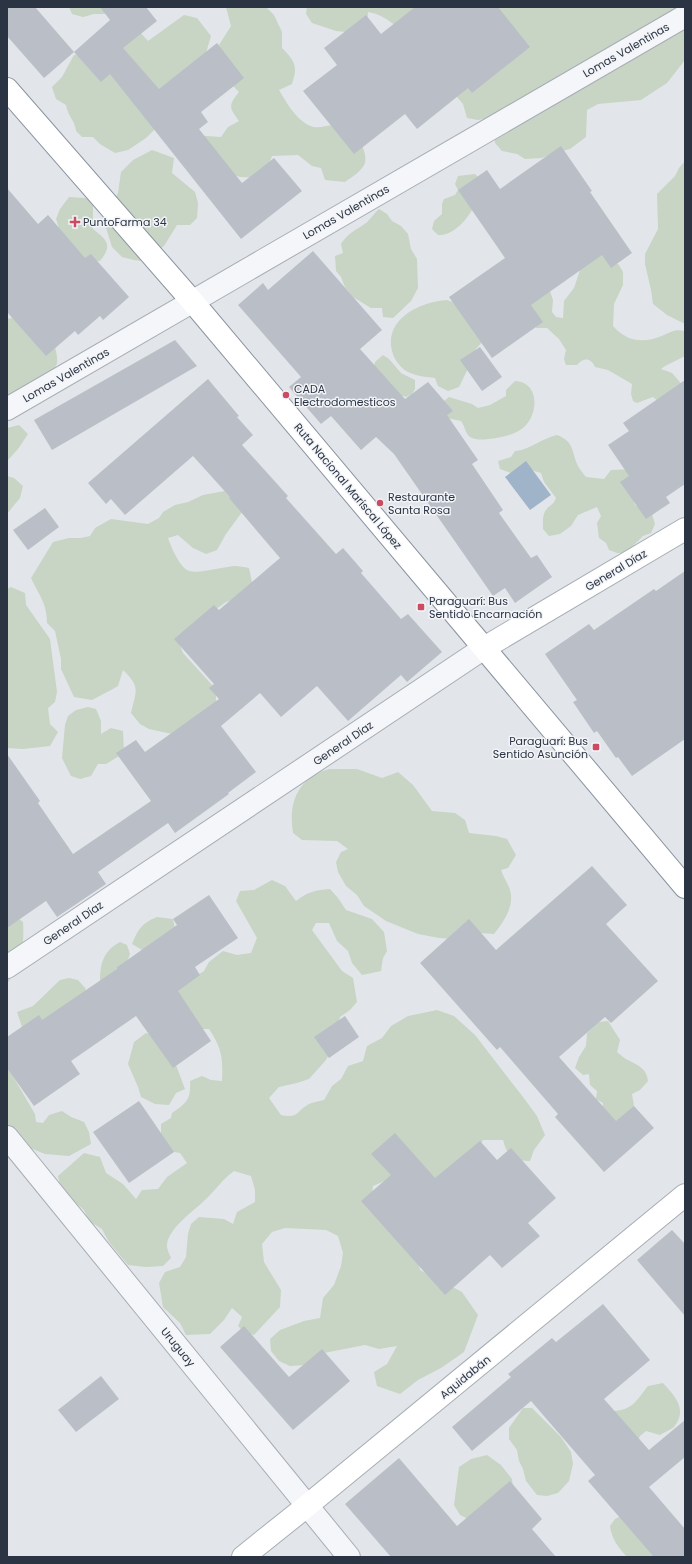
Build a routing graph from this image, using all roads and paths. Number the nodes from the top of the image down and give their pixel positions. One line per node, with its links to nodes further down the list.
1 (685, 16): 3 (street, Lomas Valentinas)
2 (7, 89): 3 (main road, Ruta Nacional Mariscal López)
3 (192, 301): 4 (street, Lomas Valentinas); 6 (main road, Ruta Nacional Mariscal López)
4 (7, 409)
5 (685, 529): 6 (main road, General Díaz)
6 (484, 648): 7 (main road, Ruta Nacional Mariscal López); 8 (street, General Díaz)
7 (685, 888)
8 (7, 967)
9 (7, 1137): 11 (street, Uruguay)
10 (685, 1195): 11 (main road, Aquidabán)
11 (308, 1505): 12 (main road, Aquidabán); 13 (street, Uruguay)
12 (243, 1557)
13 (349, 1557)

